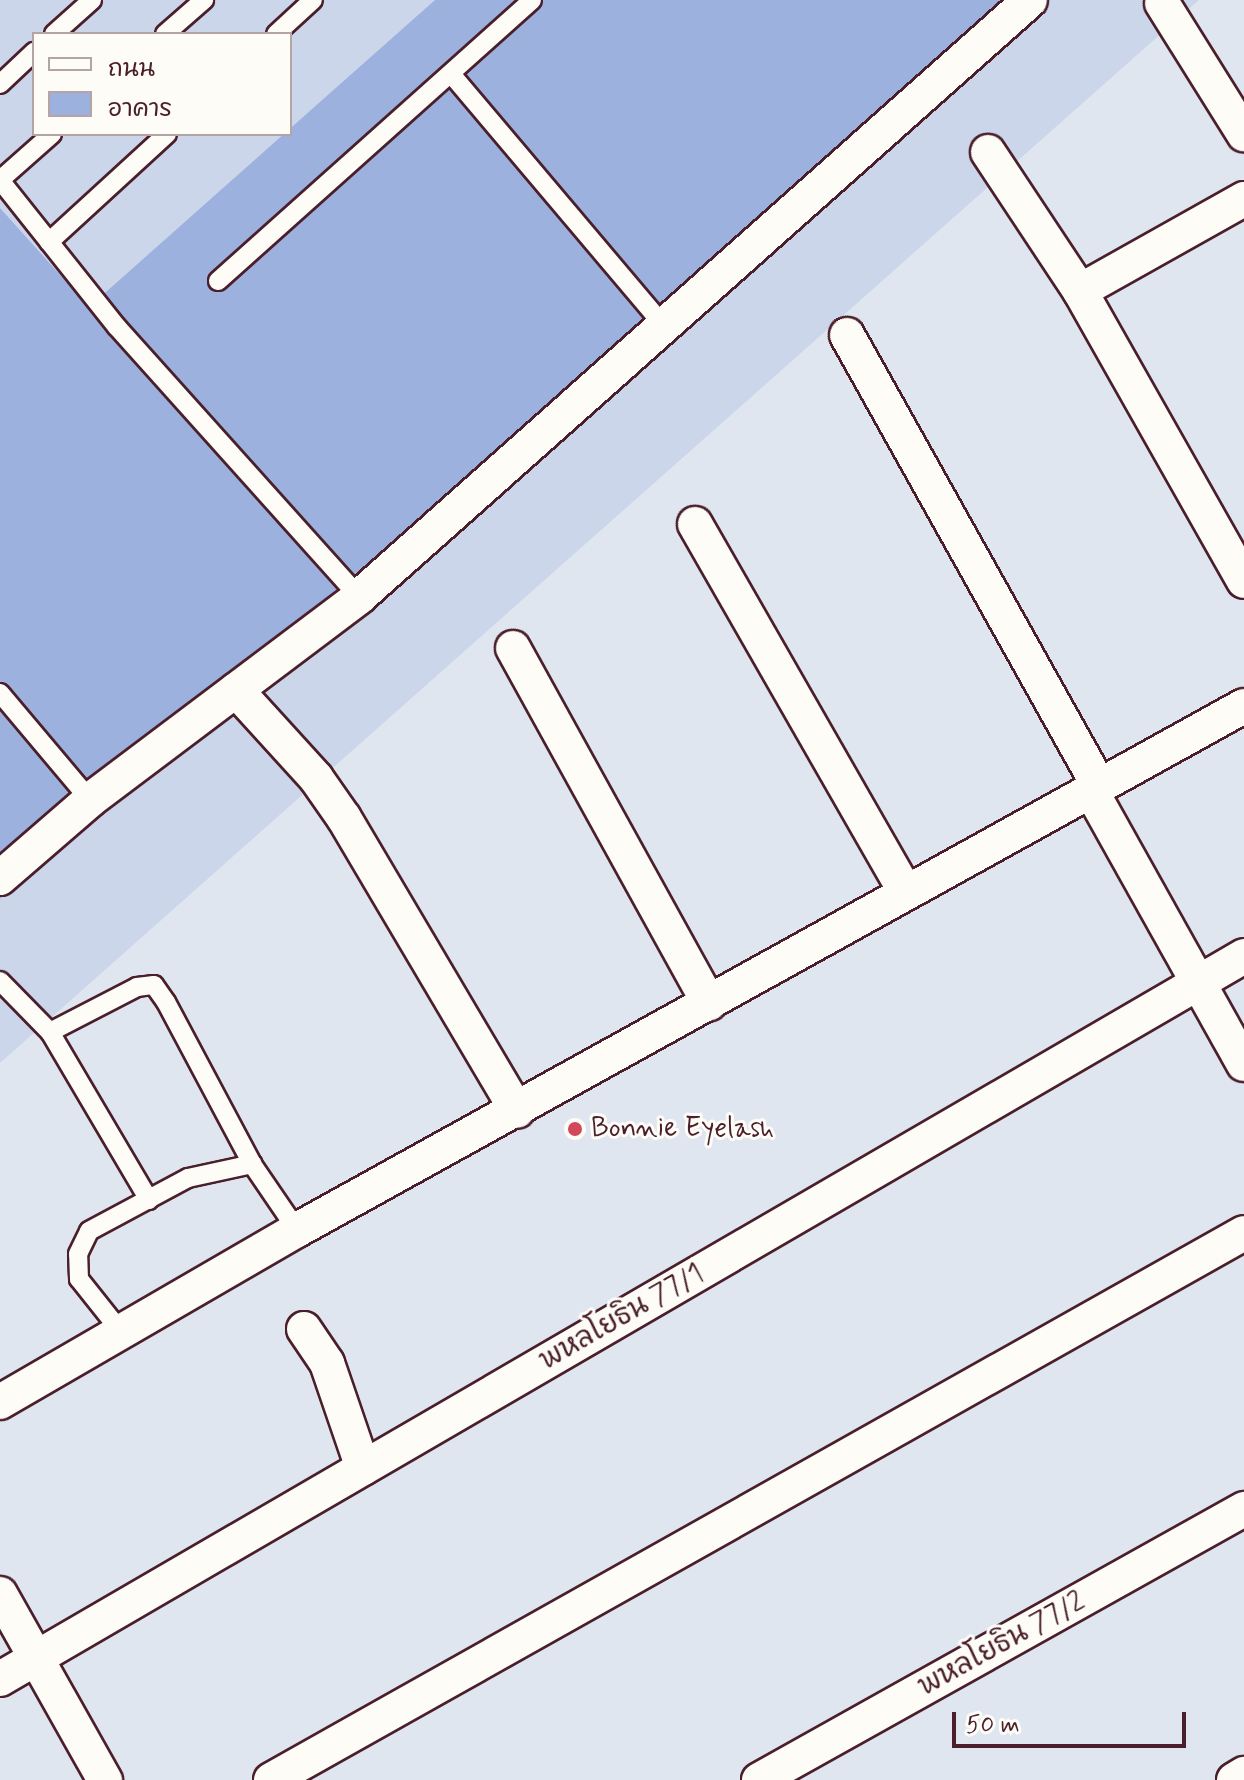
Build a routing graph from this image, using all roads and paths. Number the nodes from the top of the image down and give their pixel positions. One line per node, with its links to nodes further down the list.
1 (92, 0): 7 (lane)
2 (204, 0): 8 (lane)
3 (313, 0): 9 (lane)
4 (532, 0): 11 (lane)
5 (1030, 0): 22 (street)
6 (1162, 3): 13 (street)
7 (56, 32)
8 (167, 32)
9 (278, 32)
10 (32, 54): 12 (lane)
11 (452, 75): 20 (lane); 22 (lane)
12 (0, 84)
13 (1244, 134)
14 (50, 136): 17 (lane)
15 (165, 136): 19 (lane)
16 (988, 152): 21 (street)
17 (0, 180): 19 (lane)
18 (1244, 199): 21 (street)
19 (49, 242): 26 (lane)
20 (218, 281)
21 (1080, 291): 25 (street)
22 (663, 325): 26 (street)
23 (847, 335): 31 (street)
24 (695, 524): 34 (street)
25 (1244, 581)
26 (359, 597): 28 (street)
27 (513, 648): 38 (street)
28 (236, 690): 32 (street); 41 (street)
29 (0, 693): 32 (lane)
30 (1244, 706): 31 (street)
31 (1094, 787): 34 (street); 37 (street)
32 (90, 800): 33 (street)
33 (0, 878)
34 (906, 892): 38 (street)
35 (1244, 956): 37 (street, พหลโยธิน 77/1)
36 (0, 981): 39 (lane)
37 (1199, 982): 40 (street); 49 (street, พหลโยธิน 77/1)
38 (709, 1003): 41 (street)
39 (50, 1032): 42 (lane); 43 (lane)
40 (1244, 1064)
41 (517, 1111): 44 (street)
42 (252, 1164): 43 (lane); 44 (lane)
43 (149, 1200): 47 (lane)
44 (297, 1230): 47 (street)
45 (1244, 1233): 56 (street)
46 (304, 1329): 49 (street)
47 (122, 1333): 48 (street)
48 (0, 1402)
49 (363, 1468): 52 (street, พหลโยธิน 77/1)
50 (1244, 1509): 57 (street, พหลโยธิน 77/2)
51 (0, 1594): 52 (street)
52 (35, 1661): 53 (street, พหลโยธิน 77/1); 55 (street)
53 (0, 1679)
54 (1244, 1774): 58 (street)
55 (105, 1780)
56 (271, 1780)
57 (759, 1780)
58 (1234, 1780)

